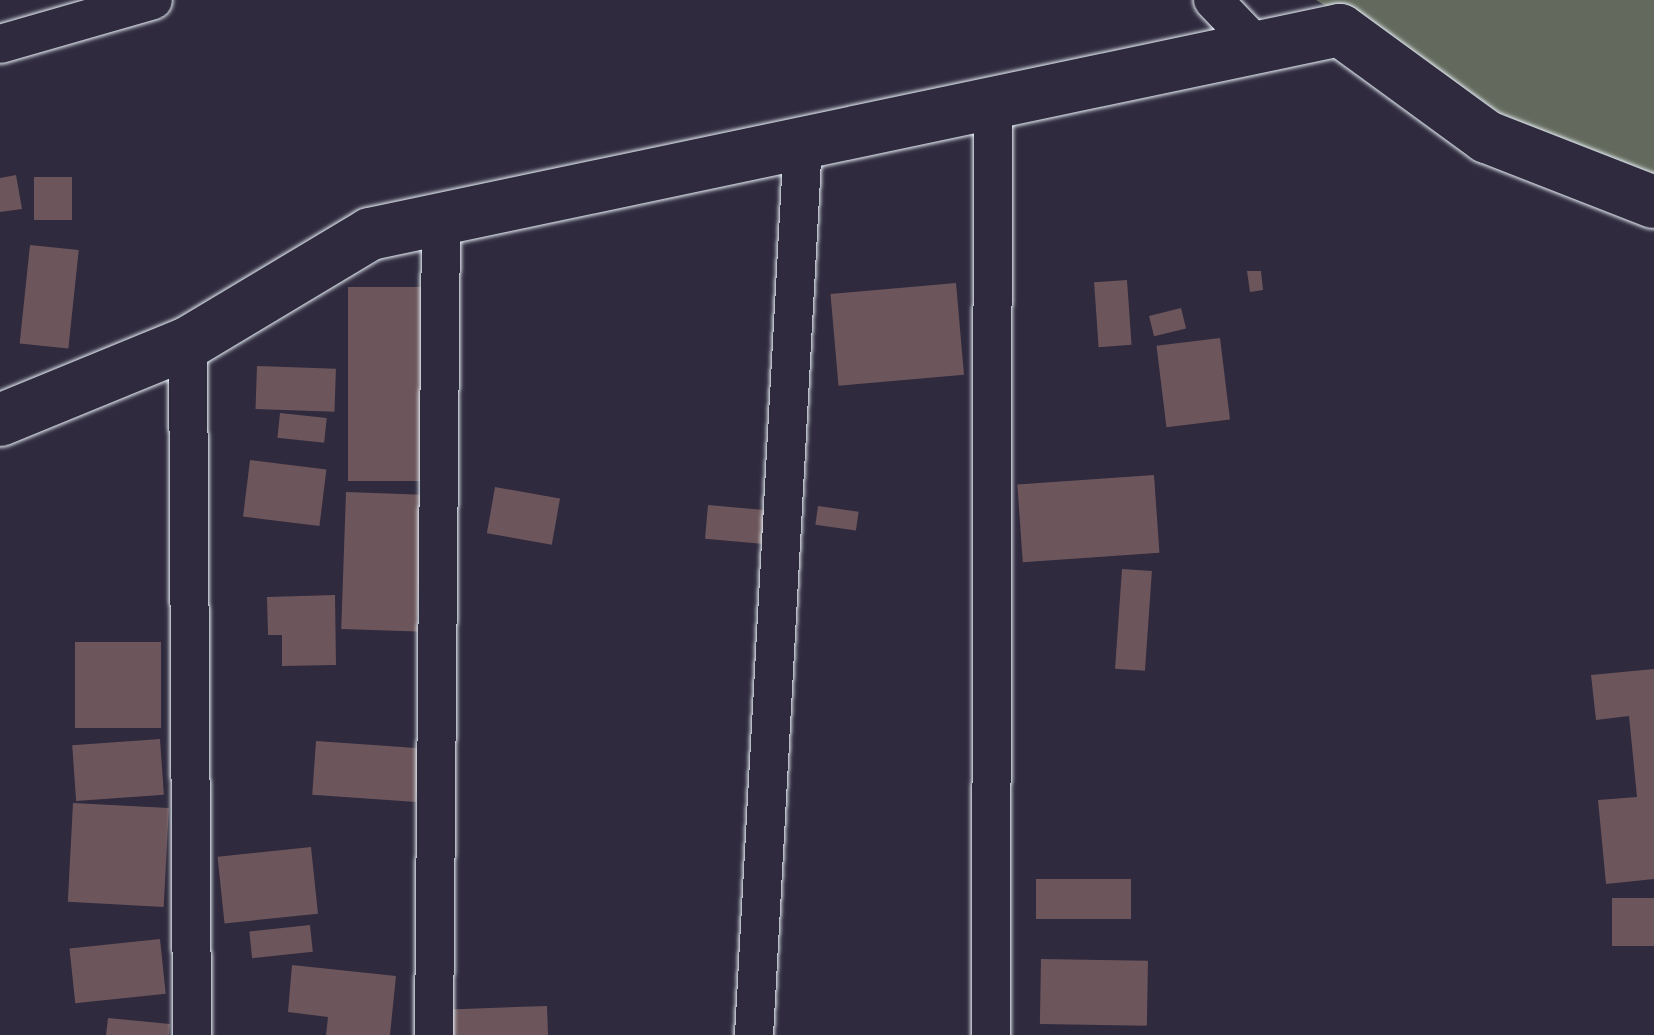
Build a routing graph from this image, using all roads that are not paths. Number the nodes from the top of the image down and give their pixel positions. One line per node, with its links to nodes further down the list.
1 (152, 0): 3 (street)
2 (1214, 0): 4 (street)
3 (0, 44)
4 (1260, 48): 5 (main road); 7 (main road)
5 (993, 100): 6 (main road); 14 (street)
6 (803, 143): 8 (main road); 13 (street)
7 (1654, 202)
8 (441, 218): 9 (main road); 12 (street)
9 (188, 343): 10 (main road); 11 (street)
10 (0, 420)
11 (192, 1035)
12 (434, 1035)
13 (754, 1035)
14 (991, 1035)

